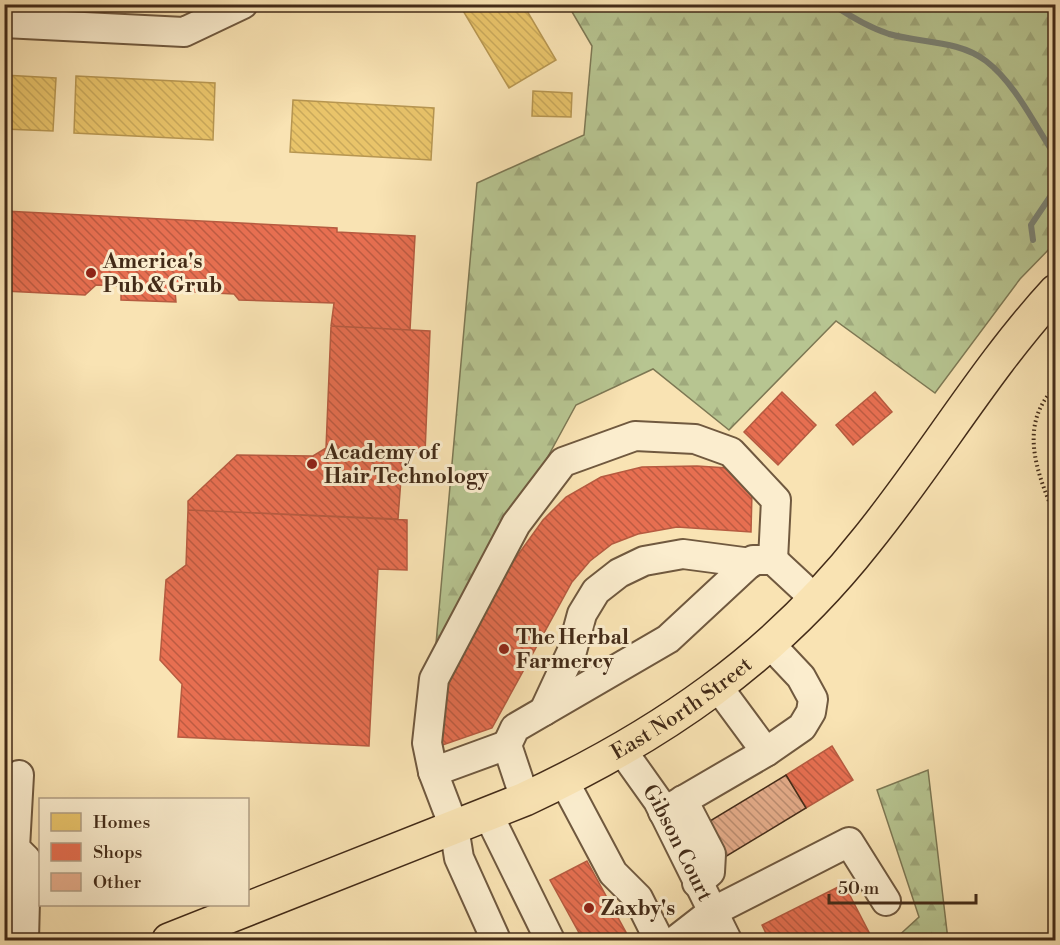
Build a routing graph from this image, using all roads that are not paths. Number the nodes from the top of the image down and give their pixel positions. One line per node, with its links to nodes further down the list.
1 (243, 4): 2 (street)
2 (4, 23)
3 (1056, 291): 5 (main road, East North Street)
4 (762, 561): 5 (street); 8 (street); 8 (street); 12 (street)
5 (815, 600): 6 (main road, East North Street)
6 (769, 644): 7 (main road, East North Street); 11 (street)
7 (718, 687): 10 (main road, East North Street); 11 (street)
8 (544, 711): 9 (street)
9 (507, 745): 12 (street); 15 (street)
10 (621, 749): 14 (main road, East North Street); 16 (street, Gibson Court)
11 (766, 752): 16 (street)
12 (433, 772): 19 (street)
13 (19, 775): 18 (street)
14 (564, 781): 15 (main road, East North Street); 26 (street)
15 (525, 799): 17 (main road, East North Street)
16 (673, 806): 21 (street, Gibson Court)
17 (488, 814): 19 (main road, East North Street); 25 (street)
18 (10, 824): 22 (street)
19 (454, 827): 23 (main road, East North Street); 24 (street)
20 (886, 901): 21 (street)
21 (712, 912): 27 (street); 28 (street, Gibson Court)
22 (24, 940)
23 (169, 940)
24 (496, 940)
25 (550, 940)
26 (659, 940)
27 (676, 940)
28 (727, 940)

